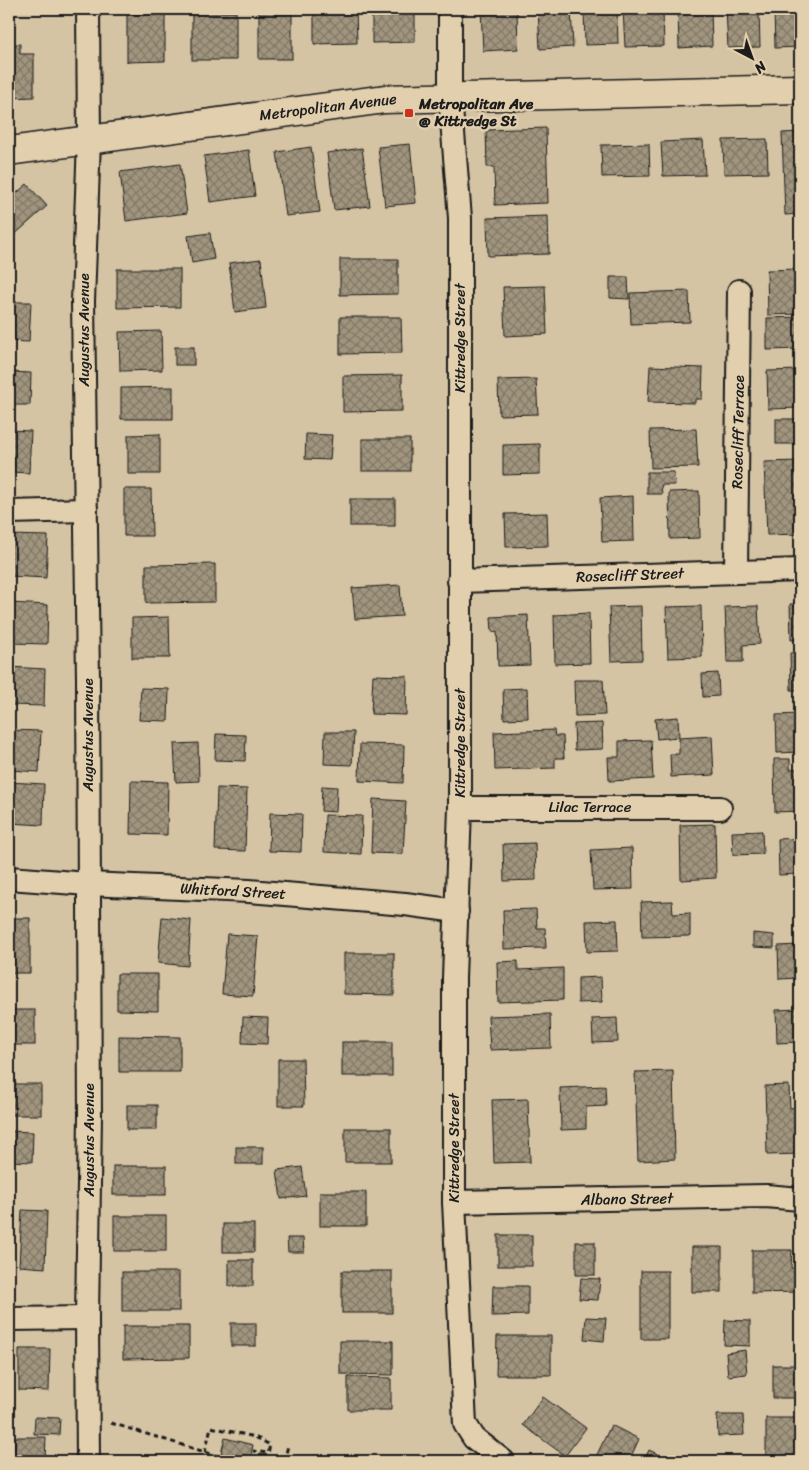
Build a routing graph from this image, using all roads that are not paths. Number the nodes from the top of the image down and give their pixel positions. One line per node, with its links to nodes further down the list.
1 (88, 9): 5 (street, Augustus Avenue)
2 (450, 9): 4 (street, Kittredge Street)
3 (800, 89): 4 (street, Metropolitan Avenue)
4 (450, 96): 5 (street, Metropolitan Avenue); 12 (street, Kittredge Street)
5 (89, 140): 6 (street, Metropolitan Avenue); 8 (street, Augustus Avenue)
6 (9, 151)
7 (739, 291): 11 (street, Rosecliff Terrace)
8 (86, 510): 9 (street); 16 (street, Augustus Avenue)
9 (9, 512)
10 (800, 570): 11 (street, Rosecliff Street)
11 (736, 572): 12 (street, Rosecliff Street)
12 (459, 581): 13 (street, Kittredge Street)
13 (460, 808): 14 (street, Lilac Terrace); 17 (street, Kittredge Street)
14 (720, 808)
15 (9, 878): 16 (street, Whitford Street)
16 (88, 884): 17 (street, Whitford Street); 21 (street, Augustus Avenue)
17 (457, 911): 19 (street, Kittredge Street)
18 (800, 1198): 19 (street, Albano Street)
19 (454, 1202): 23 (street, Kittredge Street)
20 (9, 1318): 21 (street)
21 (86, 1318): 22 (street, Augustus Avenue)
22 (88, 1461)
23 (503, 1461)

